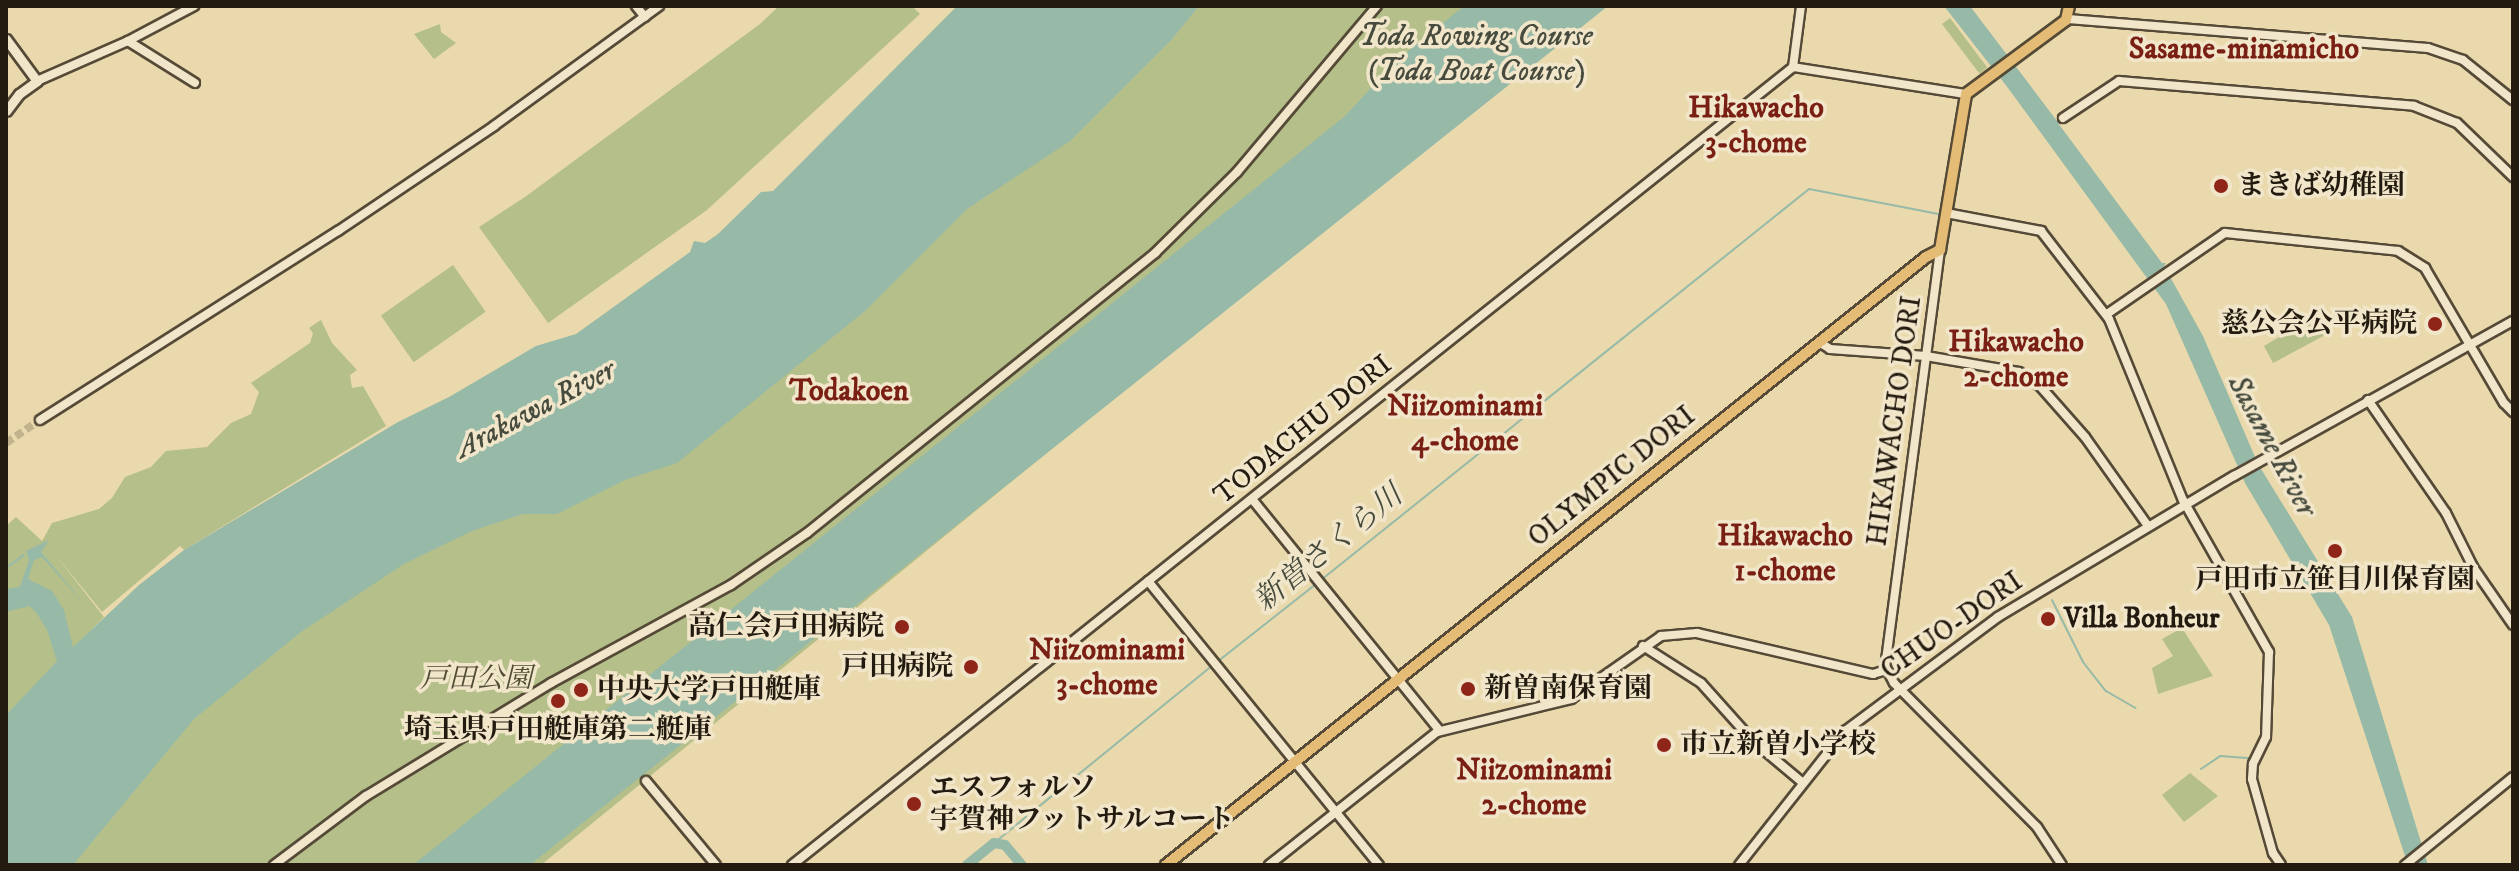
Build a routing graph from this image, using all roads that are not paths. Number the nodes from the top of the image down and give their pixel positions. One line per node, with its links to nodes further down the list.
1 (194, 6): 10 (street)
2 (636, 6): 7 (street)
3 (659, 6): 7 (street)
4 (1377, 6): 44 (street)
5 (1801, 6): 11 (street)
6 (2069, 6): 8 (main road)
7 (645, 17): 28 (street)
8 (2068, 19): 14 (main road); 15 (street)
9 (6, 39): 12 (main road)
10 (128, 41): 12 (street); 13 (street)
11 (1793, 67): 14 (street); 29 (street, TODACHU DORI)
12 (37, 81): 16 (main road)
13 (195, 83)
14 (1966, 94): 19 (main road)
15 (2513, 100)
16 (6, 111)
17 (2063, 118): 18 (street)
18 (2513, 177)
19 (1946, 213): 20 (main road); 21 (street)
20 (1940, 250): 23 (main road, OLYMPIC DORI); 25 (street, HIKAWACHO DORI)
21 (2107, 314): 24 (street); 30 (street)
22 (2513, 321): 24 (street)
23 (1819, 342): 25 (street); 36 (main road, OLYMPIC DORI)
24 (2469, 347): 26 (street); 27 (street)
25 (1926, 356): 31 (street); 35 (street, HIKAWACHO DORI)
26 (2368, 400): 30 (street, CHUO-DORI); 33 (street)
27 (2513, 412)
28 (40, 420)
29 (1252, 499): 32 (street, TODACHU DORI); 36 (street)
30 (2186, 504): 31 (street, CHUO-DORI); 52 (street)
31 (2148, 526): 37 (street, CHUO-DORI)
32 (1148, 581): 39 (street); 46 (street, TODACHU DORI)
33 (2513, 625)
34 (1643, 646): 35 (street); 38 (street); 42 (street)
35 (1886, 670): 37 (street)
36 (1398, 679): 38 (street); 39 (main road, OLYMPIC DORI)
37 (1900, 689): 42 (street, CHUO-DORI); 51 (street)
38 (1439, 730): 43 (street)
39 (1296, 761): 43 (street); 47 (main road, OLYMPIC DORI)
40 (2513, 777): 53 (street)
41 (646, 781): 45 (street)
42 (1803, 783): 50 (street, CHUO-DORI)
43 (1336, 812): 48 (street); 49 (street)
44 (274, 865)
45 (716, 865)
46 (792, 865)
47 (1166, 865)
48 (1269, 865)
49 (1379, 865)
50 (1739, 865)
51 (2062, 865)
52 (2281, 865)
53 (2405, 865)

